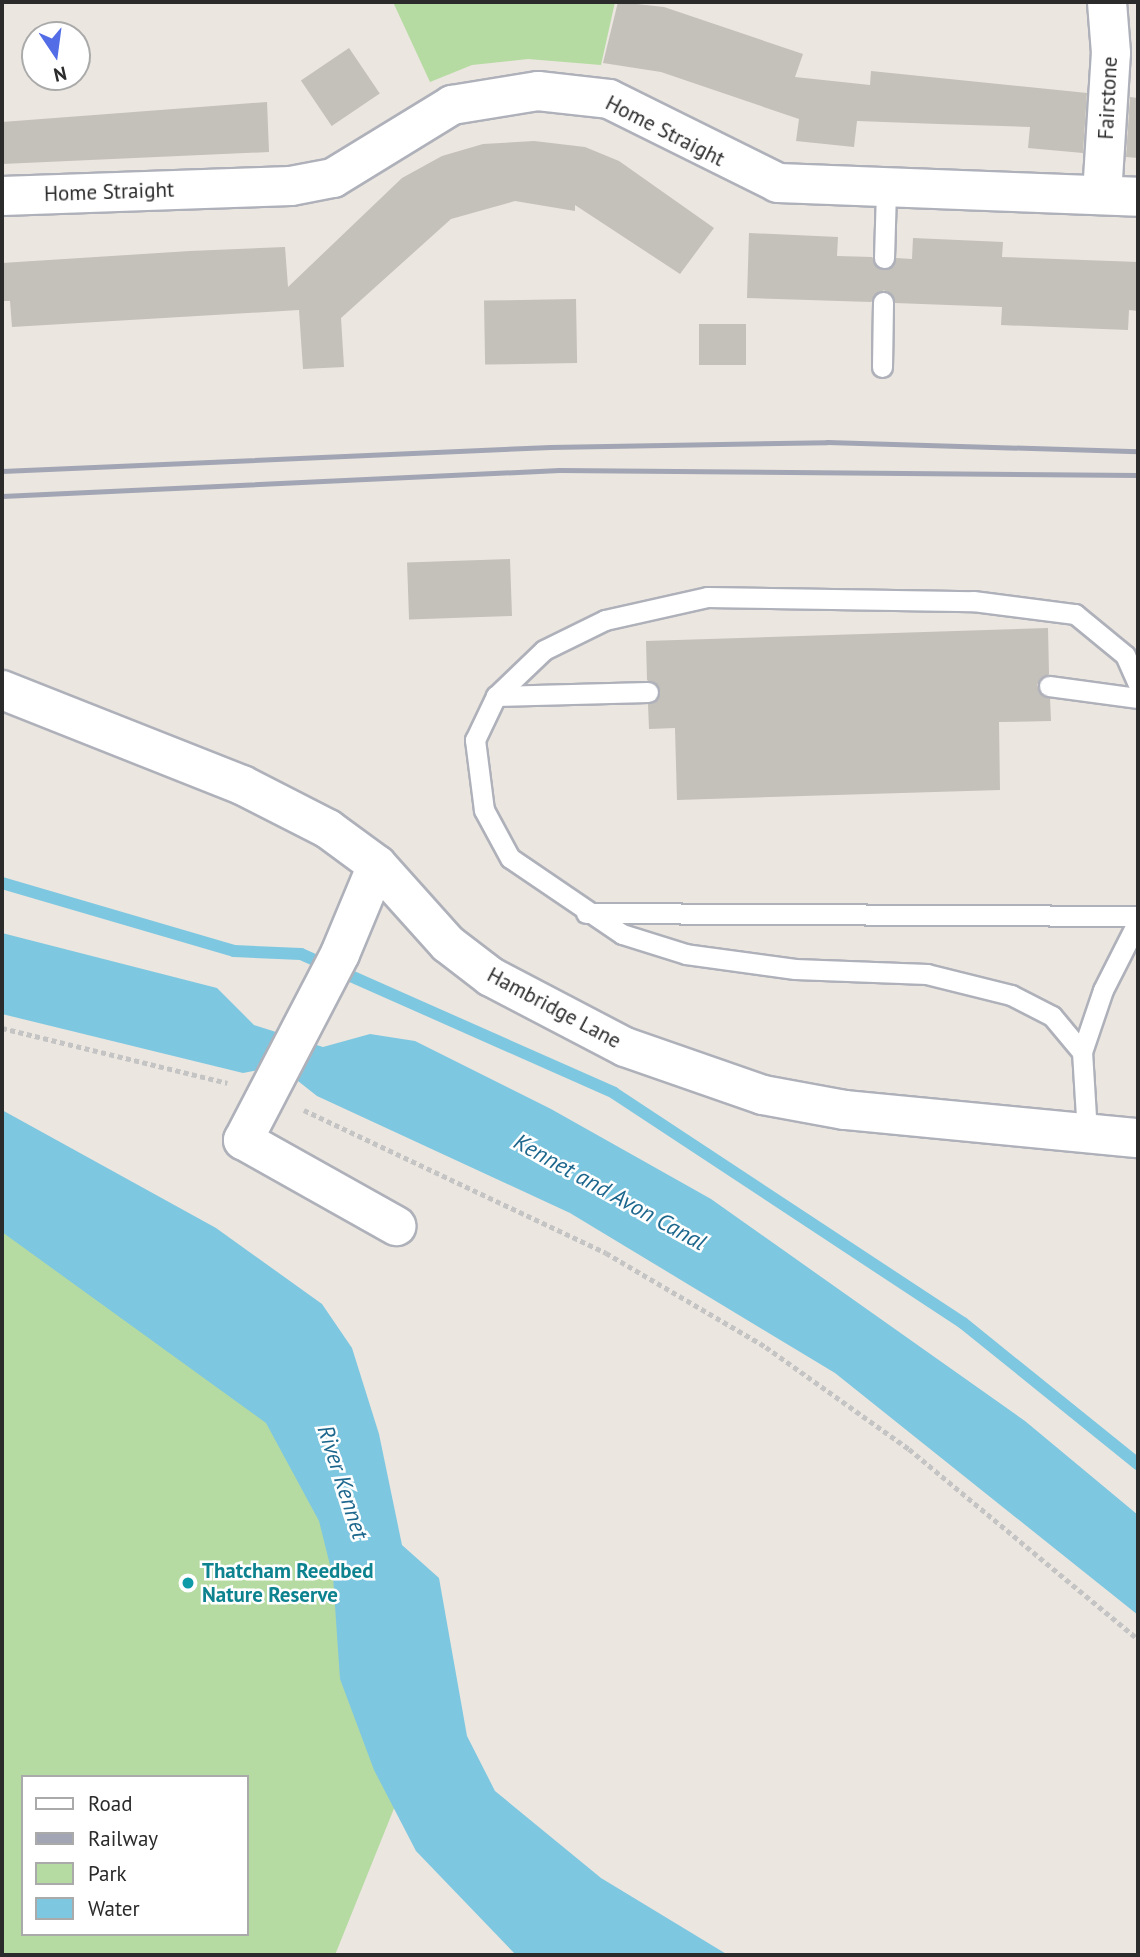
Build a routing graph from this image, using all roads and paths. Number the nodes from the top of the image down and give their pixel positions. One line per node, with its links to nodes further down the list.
1 (1107, 2): 4 (street, Fairstone)
2 (886, 189): 3 (street, Home Straight); 4 (street, Home Straight); 5 (lane)
3 (2, 196)
4 (1120, 196)
5 (884, 258)
6 (883, 302): 7 (lane)
7 (881, 368)
8 (1138, 684): 12 (lane)
9 (1049, 686): 13 (lane)
10 (2, 690): 14 (street, Hambridge Lane)
11 (648, 692): 12 (lane)
12 (496, 696): 15 (lane)
13 (1138, 698)
14 (377, 865): 19 (street); 20 (street, Hambridge Lane)
15 (582, 913): 16 (lane); 18 (lane)
16 (1138, 919): 18 (lane)
17 (2, 1028): 19 (path)
18 (1082, 1052): 20 (lane)
19 (272, 1083): 22 (street); 23 (path)
20 (1087, 1133): 21 (street, Hambridge Lane)
21 (1138, 1138)
22 (396, 1226)
23 (1138, 1639)

